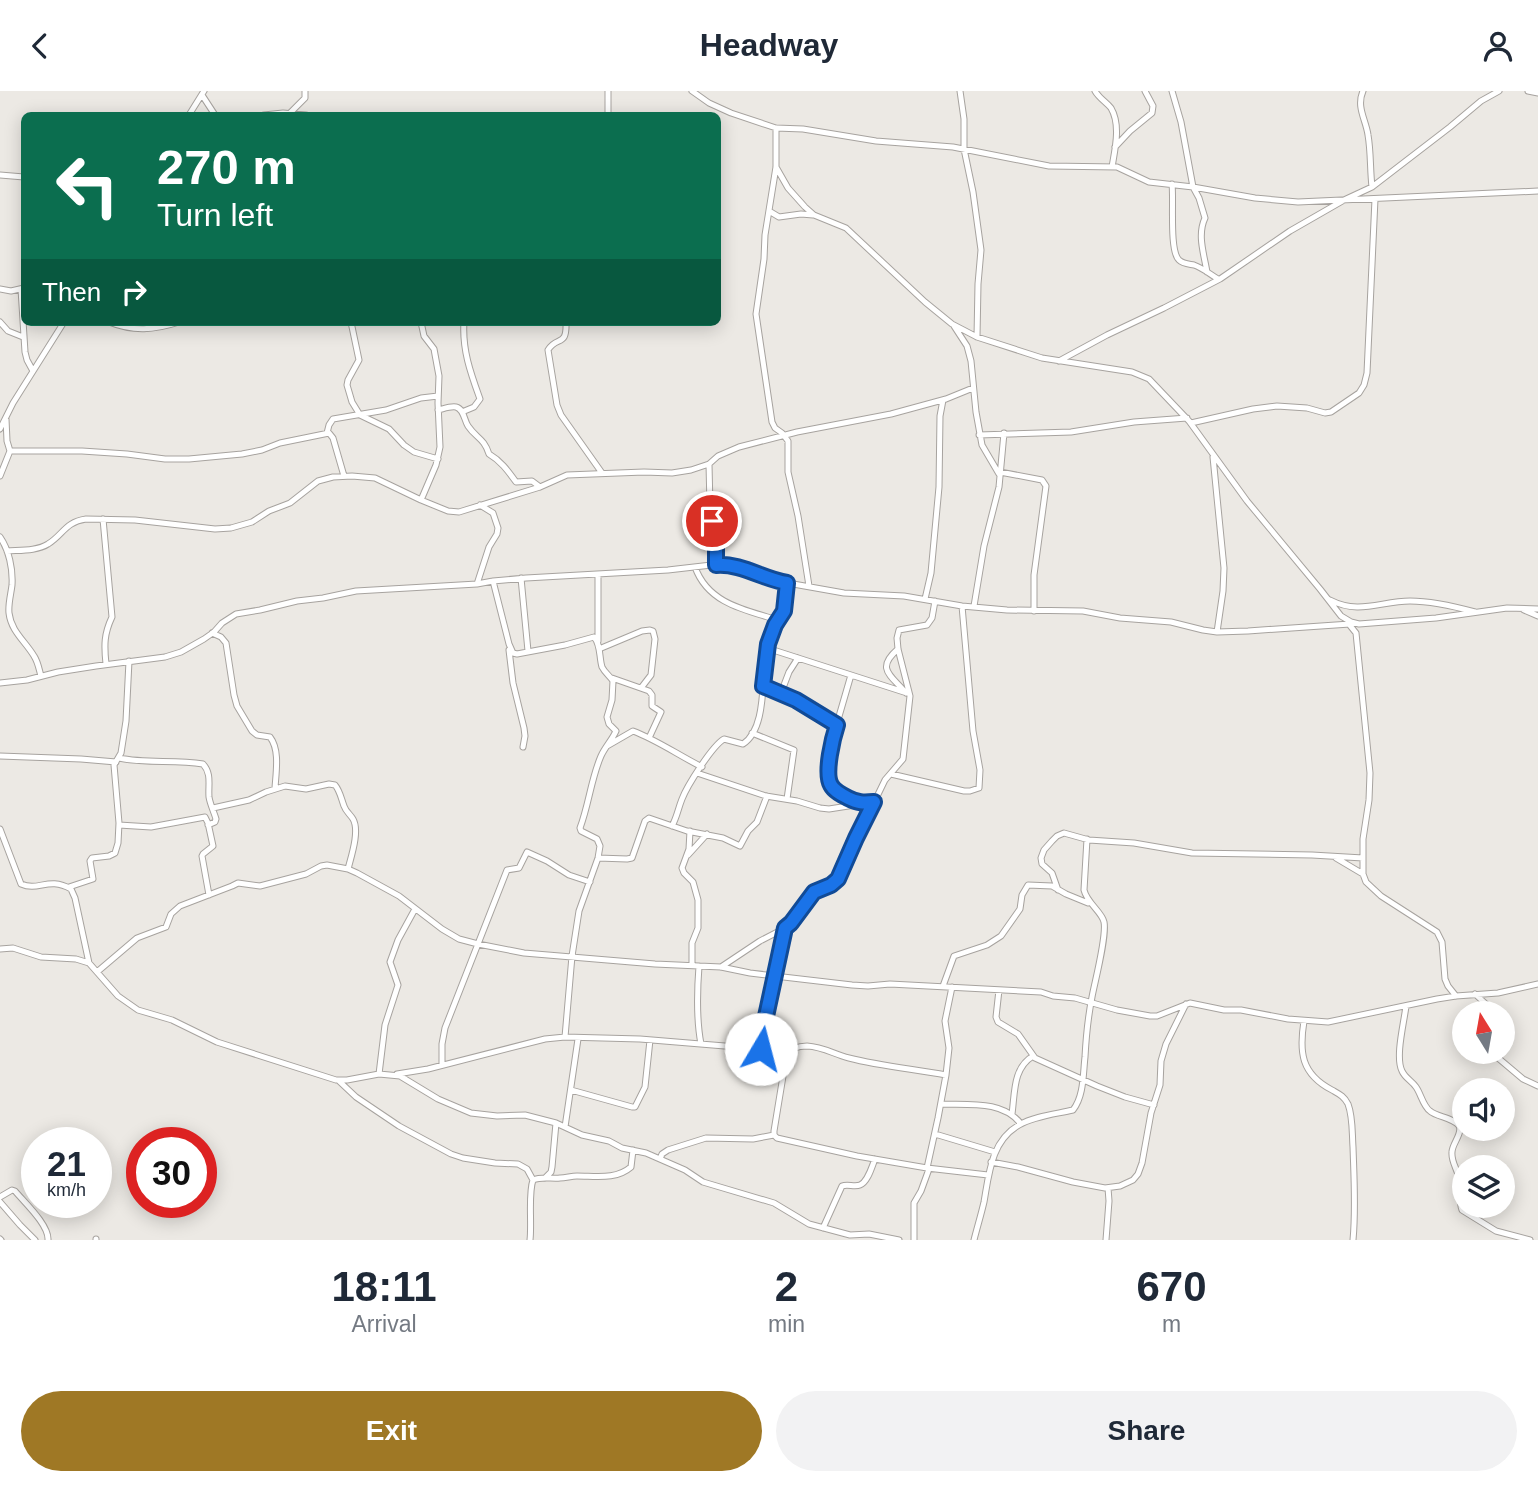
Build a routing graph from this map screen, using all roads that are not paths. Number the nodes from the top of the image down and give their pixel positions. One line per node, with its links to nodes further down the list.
1 (305, 91): 15 (street)
2 (608, 91): 16 (street)
3 (692, 91): 17 (street)
4 (960, 91): 19 (street)
5 (1095, 91): 18 (street)
6 (1145, 91): 18 (street)
7 (1172, 91): 25 (street)
8 (1363, 91): 26 (street)
9 (1499, 91): 26 (street)
10 (1528, 91): 12 (street)
11 (203, 93): 13 (street); 14 (street)
12 (1538, 93)
13 (191, 112)
14 (213, 112)
15 (291, 112)
16 (608, 112)
17 (776, 128): 19 (street); 20 (street)
18 (1115, 147): 21 (street)
19 (964, 149): 21 (street); 47 (street)
20 (776, 167): 30 (street); 31 (street)
21 (1112, 167): 24 (street)
22 (0, 175): 23 (street)
23 (21, 177)
24 (1172, 184): 25 (street); 32 (street)
25 (1194, 187): 29 (street); 32 (street)
26 (1372, 187): 29 (street)
27 (1538, 191): 28 (street)
28 (1376, 199): 29 (street); 57 (street)
29 (1344, 200): 33 (street)
30 (769, 211): 31 (street); 62 (street)
31 (814, 215): 37 (street)
32 (1207, 272): 33 (street)
33 (1218, 279): 48 (street)
34 (0, 289): 35 (street)
35 (21, 289)
36 (0, 322): 46 (street)
37 (953, 324): 47 (street); 50 (street)
38 (23, 326): 46 (street)
39 (62, 326): 49 (street)
40 (121, 326): 41 (street)
41 (165, 326)
42 (352, 326): 55 (street)
43 (422, 326): 51 (street)
44 (464, 326): 54 (street)
45 (566, 326): 67 (street)
46 (23, 337): 49 (street)
47 (977, 337): 48 (street)
48 (1059, 361): 57 (street)
49 (33, 371): 56 (street)
50 (973, 388): 52 (street); 61 (street)
51 (438, 396): 53 (street); 55 (street)
52 (943, 400): 62 (street); 86 (street)
53 (438, 410): 54 (street); 65 (street)
54 (463, 412): 71 (street)
55 (359, 415): 59 (street); 65 (street)
56 (7, 416): 58 (street); 63 (street)
57 (1189, 420): 60 (street); 64 (street)
58 (0, 429)
59 (327, 433): 63 (street); 70 (street)
60 (1003, 433): 61 (street); 68 (street)
61 (979, 435): 68 (street)
62 (784, 436): 66 (street); 84 (street)
63 (10, 451): 69 (street)
64 (1213, 454): 85 (street); 98 (street)
65 (438, 459): 72 (street)
66 (709, 464): 67 (street); 77 (street)
67 (602, 473): 71 (street)
68 (1000, 474): 89 (street); 92 (street)
69 (0, 476)
70 (344, 476): 72 (street); 74 (street)
71 (540, 487): 73 (street)
72 (421, 500): 73 (street)
73 (480, 505): 83 (street)
74 (103, 519): 76 (street); 108 (street)
75 (0, 537): 76 (street)
76 (8, 551): 110 (street)
77 (716, 565): 78 (street); 82 (street)
78 (695, 567): 79 (street); 97 (street)
79 (598, 574): 80 (street); 100 (street)
80 (521, 578): 81 (street); 105 (street)
81 (493, 581): 83 (street); 101 (street)
82 (787, 583): 84 (street); 97 (street)
83 (477, 584): 99 (street)
84 (809, 586): 86 (street)
85 (1327, 598): 93 (street); 94 (street)
86 (925, 599): 87 (street)
87 (935, 601): 88 (street); 104 (street)
88 (962, 606): 89 (street); 126 (street)
89 (974, 606): 92 (street)
90 (1521, 608): 91 (street); 93 (street); 95 (street)
91 (1538, 609)
92 (1034, 611): 98 (street)
93 (1477, 613): 94 (street)
94 (1341, 616): 96 (street)
95 (1538, 616)
96 (1350, 624): 98 (street); 143 (street)
97 (775, 625): 102 (street)
98 (1217, 632)
99 (212, 633): 107 (street); 127 (street)
100 (598, 641): 103 (street); 105 (street)
101 (509, 644): 105 (street); 121 (street)
102 (767, 648): 106 (street); 113 (street)
103 (599, 649): 111 (street); 114 (street)
104 (898, 649): 116 (street); 116 (street)
105 (528, 651)
106 (798, 659): 109 (street); 115 (street)
107 (129, 661): 108 (street); 123 (street)
108 (106, 664): 110 (street)
109 (851, 675): 116 (street); 117 (street)
110 (41, 676): 112 (street)
111 (612, 678): 114 (street); 120 (street)
112 (0, 683)
113 (763, 686): 115 (street); 118 (street)
114 (640, 688): 119 (street)
115 (781, 693): 117 (street)
116 (909, 695): 126 (street)
117 (837, 725): 131 (street)
118 (752, 733): 124 (street); 129 (street)
119 (649, 739): 120 (street); 124 (street)
120 (607, 746): 142 (street)
121 (523, 747)
122 (0, 756): 123 (street)
123 (117, 760): 132 (street); 133 (street)
124 (702, 767): 125 (street)
125 (697, 773): 128 (street); 135 (street)
126 (891, 774): 130 (street)
127 (275, 788): 132 (street); 144 (street)
128 (767, 796): 129 (street); 138 (street)
129 (787, 799): 131 (street)
130 (874, 802): 131 (street); 152 (street)
131 (860, 804)
132 (213, 809): 134 (street)
133 (119, 825): 134 (street); 147 (street)
134 (208, 825): 149 (street)
135 (672, 826): 137 (street); 142 (street)
136 (0, 829): 147 (street)
137 (690, 831): 138 (street); 140 (street)
138 (707, 834): 140 (street)
139 (1087, 839): 141 (street); 148 (street); 150 (street)
140 (686, 857): 157 (street)
141 (1335, 857): 143 (street); 145 (street)
142 (598, 858): 146 (street)
143 (1363, 859): 145 (street)
144 (348, 869): 149 (street); 151 (street)
145 (1363, 874): 166 (street)
146 (590, 882): 153 (street); 155 (street)
147 (69, 887): 156 (street)
148 (1058, 890): 150 (street); 162 (street)
149 (209, 894): 159 (street)
150 (1091, 904): 167 (street)
151 (415, 909): 153 (street); 181 (street)
152 (785, 928): 158 (street); 160 (street)
153 (478, 944): 155 (street); 180 (street)
154 (0, 949): 156 (street)
155 (572, 956): 157 (street); 172 (street)
156 (89, 963): 159 (street)
157 (696, 966): 158 (street); 175 (street)
158 (721, 967): 160 (street)
159 (97, 972): 184 (street)
160 (776, 976): 162 (street); 176 (street)
161 (1538, 984): 165 (street)
162 (943, 986): 163 (street)
163 (952, 986): 164 (street); 183 (street)
164 (999, 990): 167 (street); 178 (street)
165 (1475, 994): 166 (street); 168 (street)
166 (1456, 996): 170 (street)
167 (1091, 1001): 169 (street); 185 (street)
168 (1483, 1001)
169 (1186, 1004): 171 (street); 189 (street)
170 (1406, 1006): 171 (street); 216 (street)
171 (1304, 1021): 215 (street)
172 (565, 1037): 173 (street); 180 (street)
173 (578, 1039): 174 (street); 187 (street)
174 (650, 1040): 175 (street); 187 (street)
175 (701, 1044): 176 (street)
176 (761, 1049): 177 (street)
177 (781, 1054): 183 (street); 195 (street)
178 (1033, 1056): 185 (street); 190 (street)
179 (1505, 1064): 186 (street)
180 (442, 1065): 182 (street)
181 (379, 1074): 182 (street); 184 (street)
182 (394, 1074): 191 (street)
183 (946, 1075): 188 (street)
184 (337, 1080): 204 (street)
185 (1083, 1080): 189 (street); 192 (street)
186 (1538, 1086)
187 (571, 1090): 193 (street)
188 (941, 1104): 190 (street); 194 (street)
189 (1154, 1105): 205 (street)
190 (1012, 1114): 192 (street)
191 (556, 1123): 193 (street); 203 (street)
192 (1021, 1124): 197 (street)
193 (565, 1127): 196 (street)
194 (934, 1134): 197 (street); 201 (street)
195 (774, 1135): 198 (street); 199 (street)
196 (633, 1150): 198 (street); 203 (street)
197 (995, 1152): 200 (street)
198 (660, 1159): 207 (street)
199 (875, 1159): 201 (street); 207 (street)
200 (991, 1162): 202 (street); 205 (street)
201 (928, 1168): 202 (street); 212 (street)
202 (988, 1175): 213 (street)
203 (545, 1178): 204 (street)
204 (533, 1180): 210 (street)
205 (1108, 1188): 214 (street)
206 (0, 1200): 208 (street); 209 (street)
207 (824, 1228): 211 (street)
208 (36, 1240)
209 (48, 1240)
210 (530, 1240)
211 (899, 1240)
212 (914, 1240)
213 (974, 1240)
214 (1106, 1240)
215 (1353, 1240)
216 (1530, 1240)

